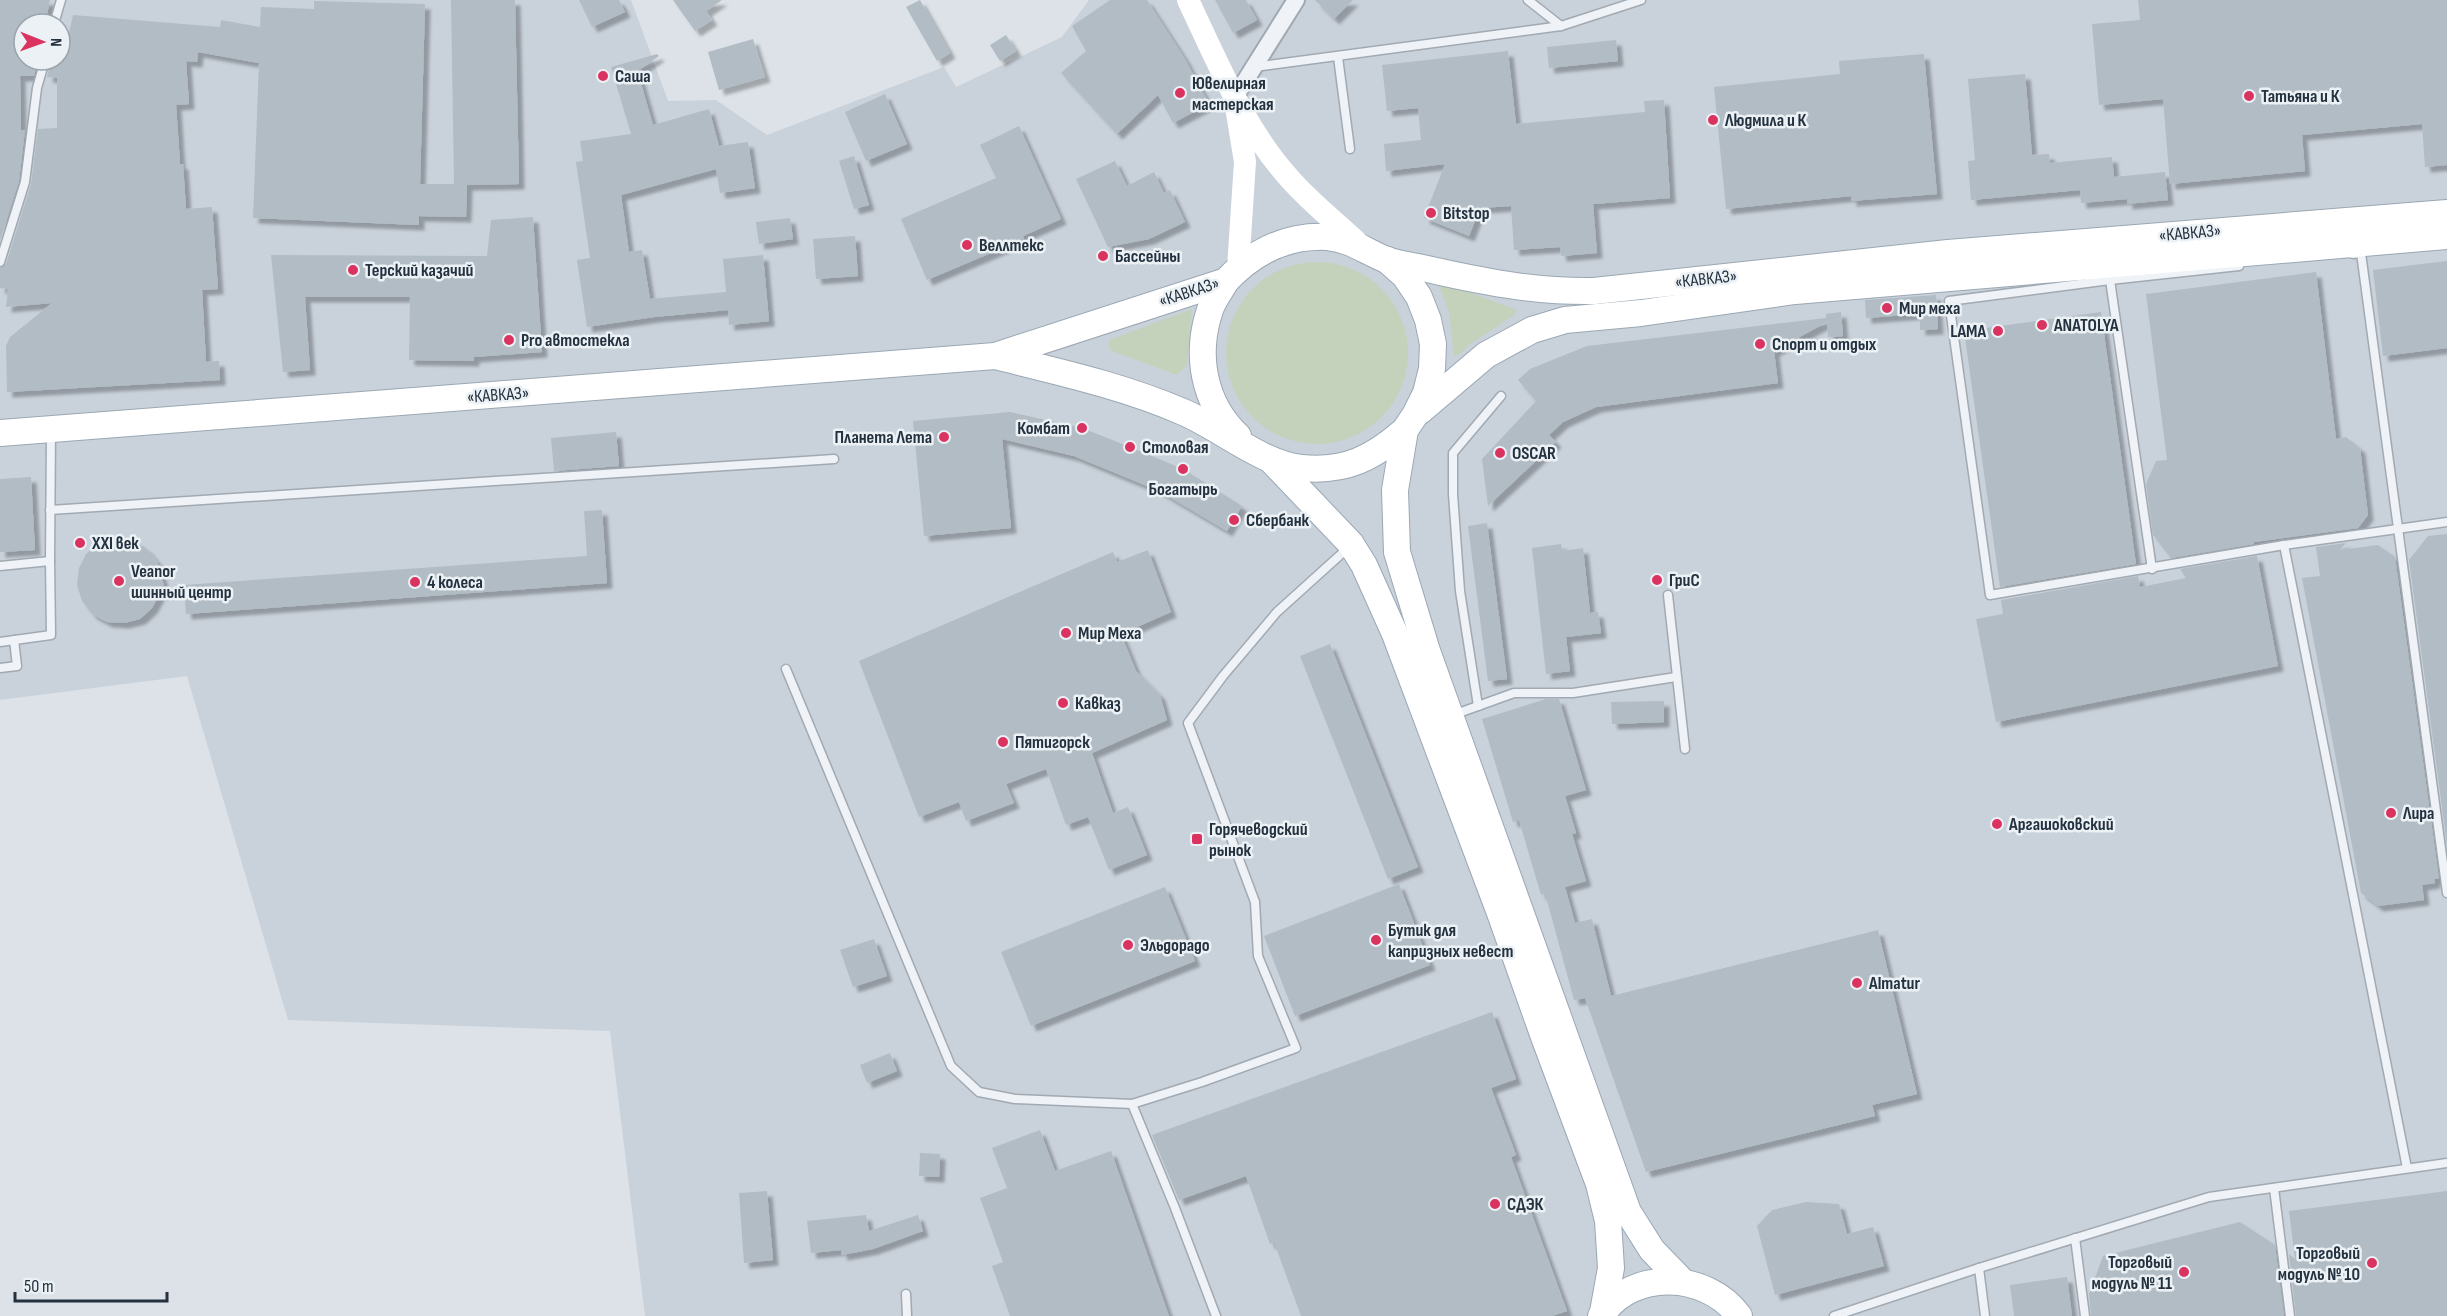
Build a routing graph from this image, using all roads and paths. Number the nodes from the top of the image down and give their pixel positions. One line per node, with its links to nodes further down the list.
1 (1188, 0): 9 (main road)
2 (1296, 0): 7 (street)
3 (1528, 0): 5 (lane)
4 (1641, 0): 5 (lane)
5 (1561, 26): 6 (lane)
6 (1338, 57): 7 (lane); 10 (lane)
7 (1254, 67): 9 (street)
8 (42, 72): 16 (lane)
9 (1234, 97): 13 (main road); 18 (main road)
10 (1350, 149)
11 (2447, 213): 15 (main road, «КАВКАЗ»)
12 (2447, 236): 22 (main road, «КАВКАЗ»)
13 (1360, 245): 15 (main road, «КАВКАЗ»); 18 (main road, «КАВКАЗ»)
14 (2349, 255): 30 (lane)
15 (1387, 260): 22 (main road)
16 (0, 262)
17 (2254, 265): 19 (lane)
18 (1232, 275): 20 (main road, «КАВКАЗ»); 25 (main road)
19 (2110, 279): 35 (lane); 35 (lane)
20 (995, 356): 23 (main road, «КАВКАЗ»); 25 (main road, «КАВКАЗ»)
21 (1501, 396): 42 (lane)
22 (1410, 422): 27 (main road, «КАВКАЗ»); 43 (main road)
23 (51, 430): 24 (main road, «КАВКАЗ»); 28 (lane)
24 (0, 433)
25 (1249, 446): 27 (main road, «КАВКАЗ»)
26 (834, 459): 28 (lane)
27 (1271, 460): 31 (main road)
28 (50, 510): 33 (lane)
29 (2447, 522): 30 (lane)
30 (2400, 528): 32 (lane); 45 (lane)
31 (1351, 544): 46 (lane); 54 (main road)
32 (2284, 545): 35 (lane); 48 (lane)
33 (50, 561): 34 (lane); 37 (lane)
34 (0, 566)
35 (2152, 569)
36 (1668, 595): 41 (lane)
37 (14, 640): 38 (lane); 39 (lane)
38 (0, 642)
39 (0, 668)
40 (786, 669): 46 (lane)
41 (1676, 676): 42 (lane); 44 (lane)
42 (1478, 706): 43 (lane)
43 (1450, 716): 52 (main road)
44 (1685, 749)
45 (2447, 893)
46 (1131, 1104): 56 (lane)
47 (2447, 1162): 48 (lane)
48 (2407, 1168): 49 (lane)
49 (2274, 1188): 50 (lane); 61 (lane)
50 (2074, 1238): 51 (lane); 60 (lane)
51 (1979, 1268): 58 (lane); 59 (lane)
52 (1682, 1281): 54 (main road); 57 (main road)
53 (906, 1294): 55 (lane)
54 (1602, 1314)
55 (907, 1316)
56 (1216, 1316)
57 (1739, 1316)
58 (1834, 1316)
59 (1985, 1316)
60 (2085, 1316)
61 (2290, 1316)

